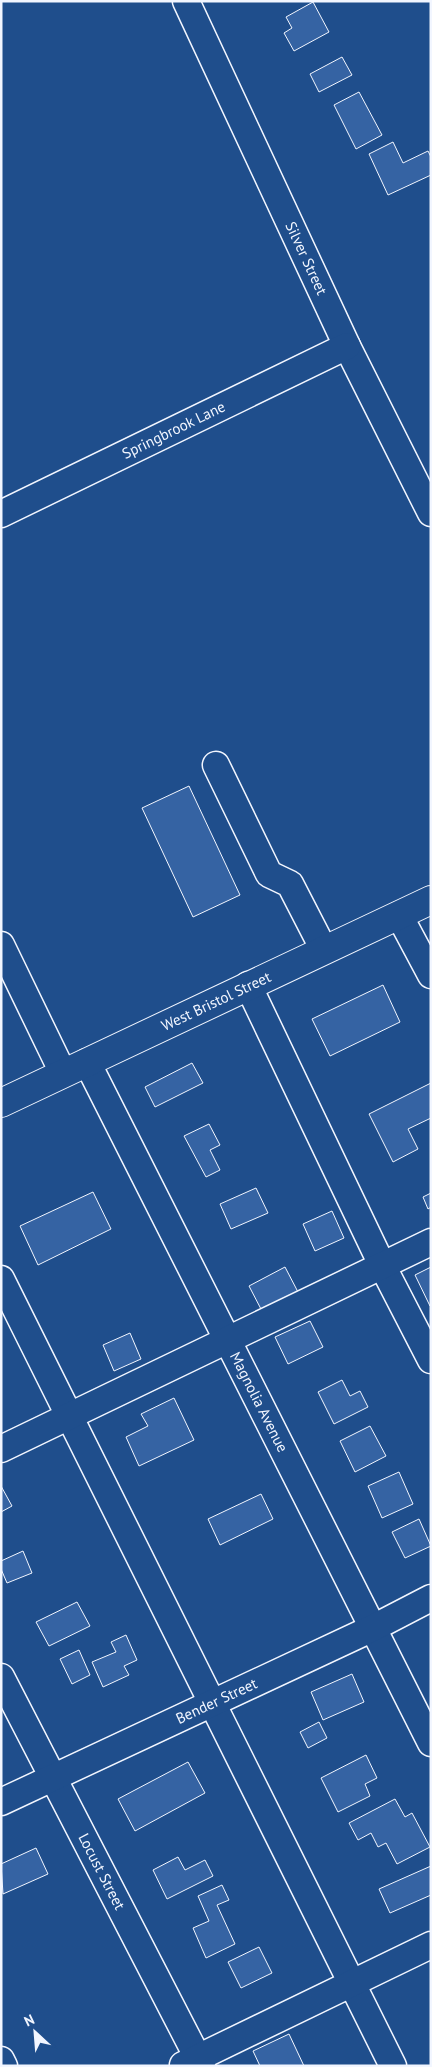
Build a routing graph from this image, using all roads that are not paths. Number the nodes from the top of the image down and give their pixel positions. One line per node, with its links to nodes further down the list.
1 (186, 1): 2 (street, Silver Street)
2 (347, 346): 3 (street, Silver Street); 4 (street, Springbrook Lane)
3 (431, 513)
4 (1, 514)
5 (216, 765): 9 (street)
6 (431, 900): 7 (main road, West Bristol Street)
7 (399, 915): 9 (main road, West Bristol Street); 10 (street)
8 (1, 945): 12 (street, Magnolia Avenue)
9 (324, 950): 11 (main road, West Bristol Street)
10 (431, 975)
11 (248, 985): 12 (main road, West Bristol Street); 15 (street)
12 (75, 1067): 13 (main road, West Bristol Street); 17 (street, Magnolia Avenue)
13 (1, 1104)
14 (431, 1242): 15 (street)
15 (382, 1265): 17 (street); 18 (street)
16 (1, 1279): 19 (street)
17 (227, 1340): 19 (street); 22 (street, Magnolia Avenue)
18 (431, 1360)
19 (70, 1416): 20 (street); 24 (street)
20 (1, 1449)
21 (431, 1598): 22 (street, Bender Street)
22 (373, 1628): 24 (street, Bender Street); 25 (street, Magnolia Avenue)
23 (1, 1677): 26 (street, Locust Street)
24 (214, 1702): 26 (street, Bender Street); 29 (street)
25 (431, 1743)
26 (52, 1778): 27 (street, Bender Street); 31 (street, Locust Street)
27 (1, 1802)
28 (431, 1945): 29 (street)
29 (352, 1983): 31 (street); 33 (street)
30 (1, 2060): 32 (street)
31 (194, 2063)
32 (4, 2066)
33 (393, 2066)

